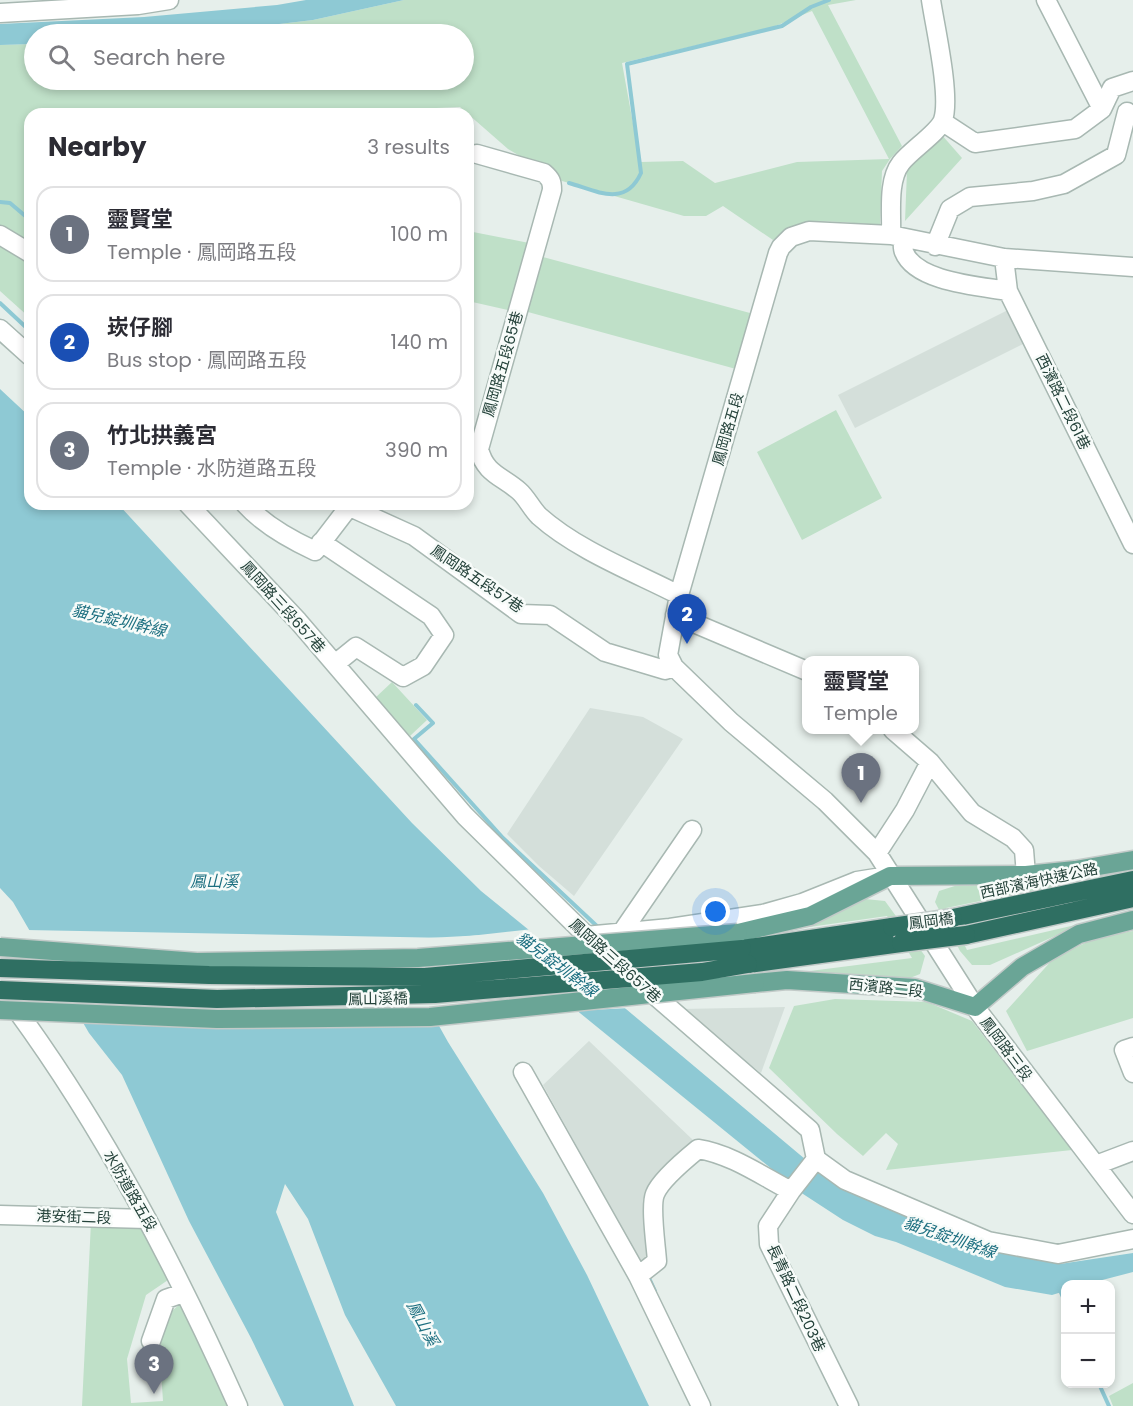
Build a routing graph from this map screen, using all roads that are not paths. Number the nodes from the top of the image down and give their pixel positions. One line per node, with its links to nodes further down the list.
1 (169, 0): 4 (street)
2 (931, 0): 8 (street)
3 (1046, 0): 6 (street)
4 (0, 13)
5 (1133, 81): 6 (street)
6 (1102, 108): 7 (street); 8 (street)
7 (1130, 111): 12 (street)
8 (943, 122): 11 (street)
9 (477, 154): 25 (street, 鳳岡路五段65巷)
10 (0, 235): 13 (street)
11 (897, 237): 12 (street, 鳳岡路五段); 16 (street); 25 (street, 鳳岡路五段)
12 (935, 246): 14 (street, 鳳岡路五段)
13 (24, 249)
14 (1004, 258): 15 (street, 鳳岡路五段); 16 (street, 西濱路二段61巷)
15 (1133, 267)
16 (1008, 291): 24 (street, 西濱路二段61巷)
17 (0, 329): 18 (street)
18 (24, 351)
19 (194, 510): 27 (street, 鳳岡路三段657巷)
20 (250, 510): 23 (street)
21 (347, 510): 23 (street)
22 (361, 510): 28 (street, 鳳岡路五段57巷)
23 (321, 542): 27 (street)
24 (1133, 544)
25 (679, 595): 26 (street, 鳳岡路五段)
26 (675, 615): 28 (street, 鳳岡路五段); 29 (street)
27 (335, 664): 43 (street, 鳳岡路三段657巷)
28 (674, 667): 33 (street)
29 (802, 669)
30 (899, 734): 31 (street)
31 (930, 762): 33 (street); 35 (street)
32 (692, 830): 41 (street)
33 (877, 853): 36 (street)
34 (1133, 860): 35 (main road)
35 (1026, 875): 36 (main road)
36 (890, 876): 41 (street); 45 (main road); 49 (street, 鳳岡路三段)
37 (1133, 880): 39 (highway, 西部濱海快速公路)
38 (1133, 898): 42 (highway, 鳳岡橋, bridge)
39 (953, 918): 42 (highway, 鳳岡橋, bridge)
40 (1133, 920): 49 (main road)
41 (622, 932): 43 (street)
42 (897, 935): 45 (highway)
43 (585, 936): 55 (street, 鳳岡路三段657巷)
44 (0, 947): 45 (main road, bridge)
45 (743, 949): 46 (highway, 鳳山溪橋, bridge); 48 (highway, 鳳山溪橋, bridge)
46 (0, 968)
47 (755, 983): 49 (main road, 西濱路二段); 50 (main road, 鳳山溪橋, bridge)
48 (0, 989): 60 (street, 水防道路五段)
49 (975, 1007): 56 (street, 鳳岡路三段)
50 (0, 1010)
51 (1133, 1047): 53 (street)
52 (523, 1072): 62 (street)
53 (1133, 1073)
54 (1133, 1151): 56 (street)
55 (816, 1159): 57 (street, 長青路二段203巷); 61 (street)
56 (1096, 1165): 58 (street, 鳳岡路三段)
57 (791, 1191): 62 (street); 67 (street, 長青路二段203巷)
58 (1133, 1214)
59 (0, 1215): 60 (street, 港安街二段)
60 (147, 1219): 63 (street, 水防道路五段)
61 (1133, 1239)
62 (638, 1276): 66 (street)
63 (183, 1293): 64 (street); 65 (street, 水防道路五段)
64 (151, 1341)
65 (238, 1406)
66 (701, 1406)
67 (849, 1406)

